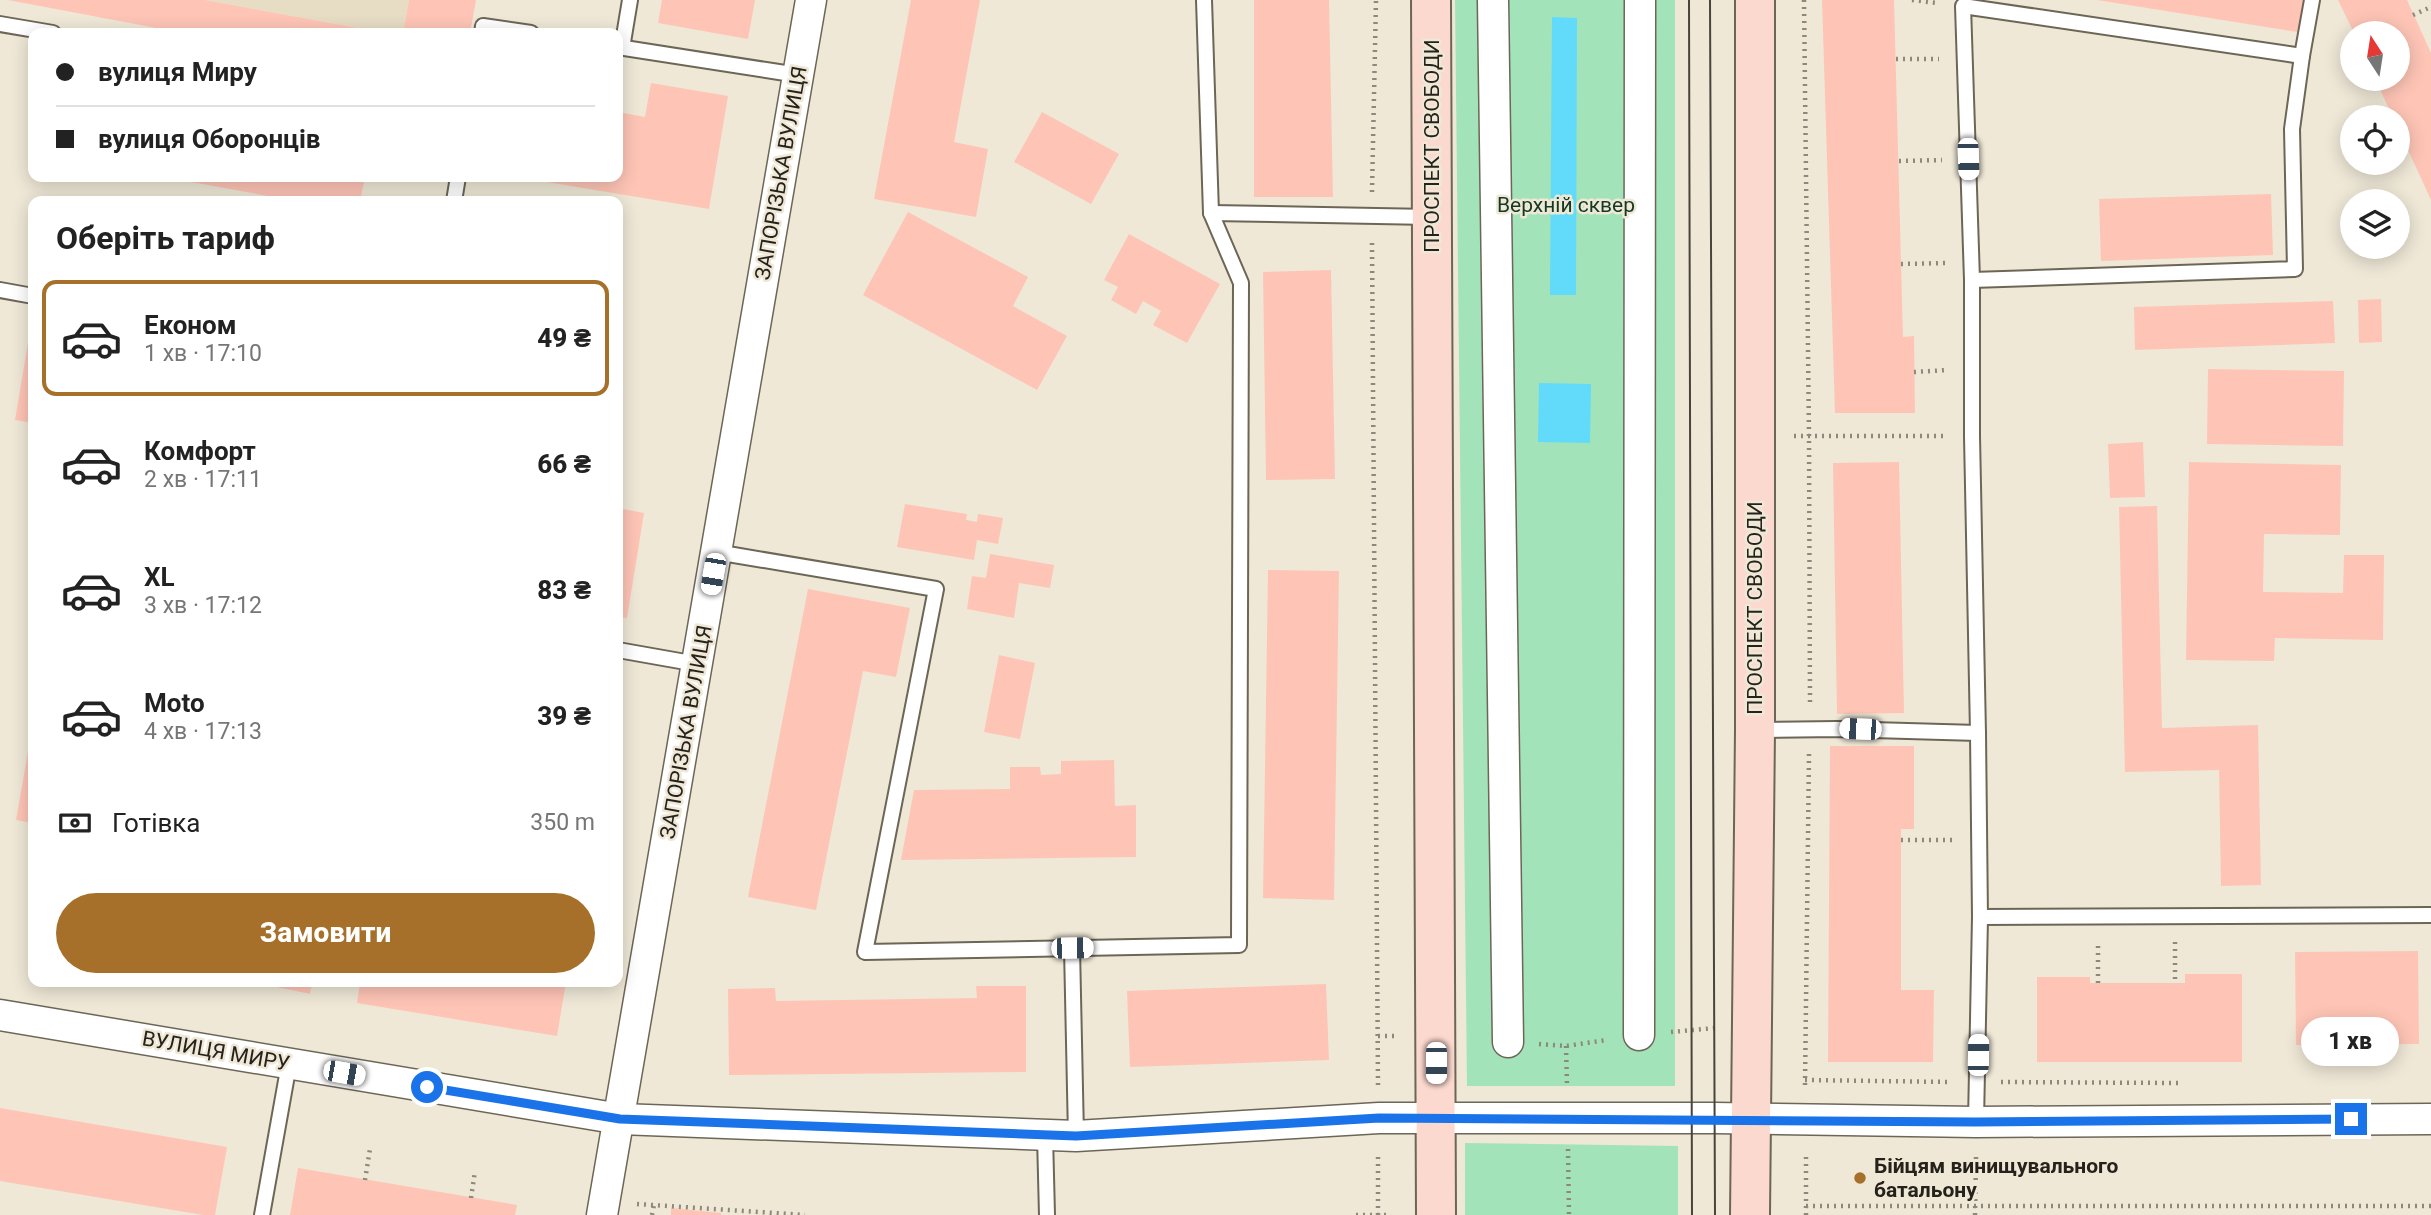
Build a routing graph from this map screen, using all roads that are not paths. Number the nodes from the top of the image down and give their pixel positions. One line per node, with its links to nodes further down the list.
1 (630, 0): 12 (lane)
2 (811, 0): 15 (street, ЗАПОРІЗЬКА ВУЛИЦЯ)
3 (1204, 0): 16 (lane)
4 (1432, 0): 17 (main road, ПРОСПЕКТ СВОБОДИ)
5 (1493, 0): 31 (street)
6 (1640, 0): 30 (street)
7 (1755, 0): 24 (main road, ПРОСПЕКТ СВОБОДИ)
8 (2312, 0): 14 (lane)
9 (1963, 3): 14 (lane); 18 (lane)
10 (0, 24): 11 (lane)
11 (28, 29)
12 (623, 33)
13 (623, 47): 15 (lane)
14 (2302, 56): 18 (lane)
15 (798, 75): 21 (street, ЗАПОРІЗЬКА ВУЛИЦЯ)
16 (1211, 212): 17 (lane); 28 (lane)
17 (1433, 217): 33 (main road, ПРОСПЕКТ СВОБОДИ)
18 (1972, 280): 25 (lane)
19 (0, 290): 20 (lane)
20 (28, 295)
21 (716, 552): 23 (street, ЗАПОРІЗЬКА ВУЛИЦЯ); 28 (lane)
22 (623, 650): 23 (lane)
23 (698, 664): 34 (street, ЗАПОРІЗЬКА ВУЛИЦЯ)
24 (1755, 730): 25 (lane); 35 (main road, ПРОСПЕКТ СВОБОДИ)
25 (1978, 733): 27 (lane)
26 (2431, 915): 27 (lane)
27 (1980, 918): 37 (lane)
28 (1072, 948): 39 (lane)
29 (0, 1015): 32 (street, ВУЛИЦЯ МИРУ)
30 (1639, 1035)
31 (1508, 1042)
32 (289, 1063): 34 (street, ВУЛИЦЯ МИРУ); 41 (lane)
33 (1436, 1118): 35 (street, ВУЛИЦЯ МИРУ); 39 (street, ВУЛИЦЯ МИРУ); 43 (main road, ПРОСПЕКТ СВОБОДИ)
34 (620, 1119): 38 (street, ВУЛИЦЯ МИРУ); 40 (street, ЗАПОРІЗЬКА ВУЛИЦЯ)
35 (1752, 1119): 37 (street, ВУЛИЦЯ МИРУ); 44 (main road, ПРОСПЕКТ СВОБОДИ)
36 (2431, 1119): 37 (street, ВУЛИЦЯ МИРУ)
37 (1976, 1122)
38 (1045, 1136): 39 (street, ВУЛИЦЯ МИРУ); 42 (lane)
39 (1076, 1136)
40 (603, 1209)
41 (262, 1215)
42 (1047, 1215)
43 (1436, 1215)
44 (1750, 1215)

